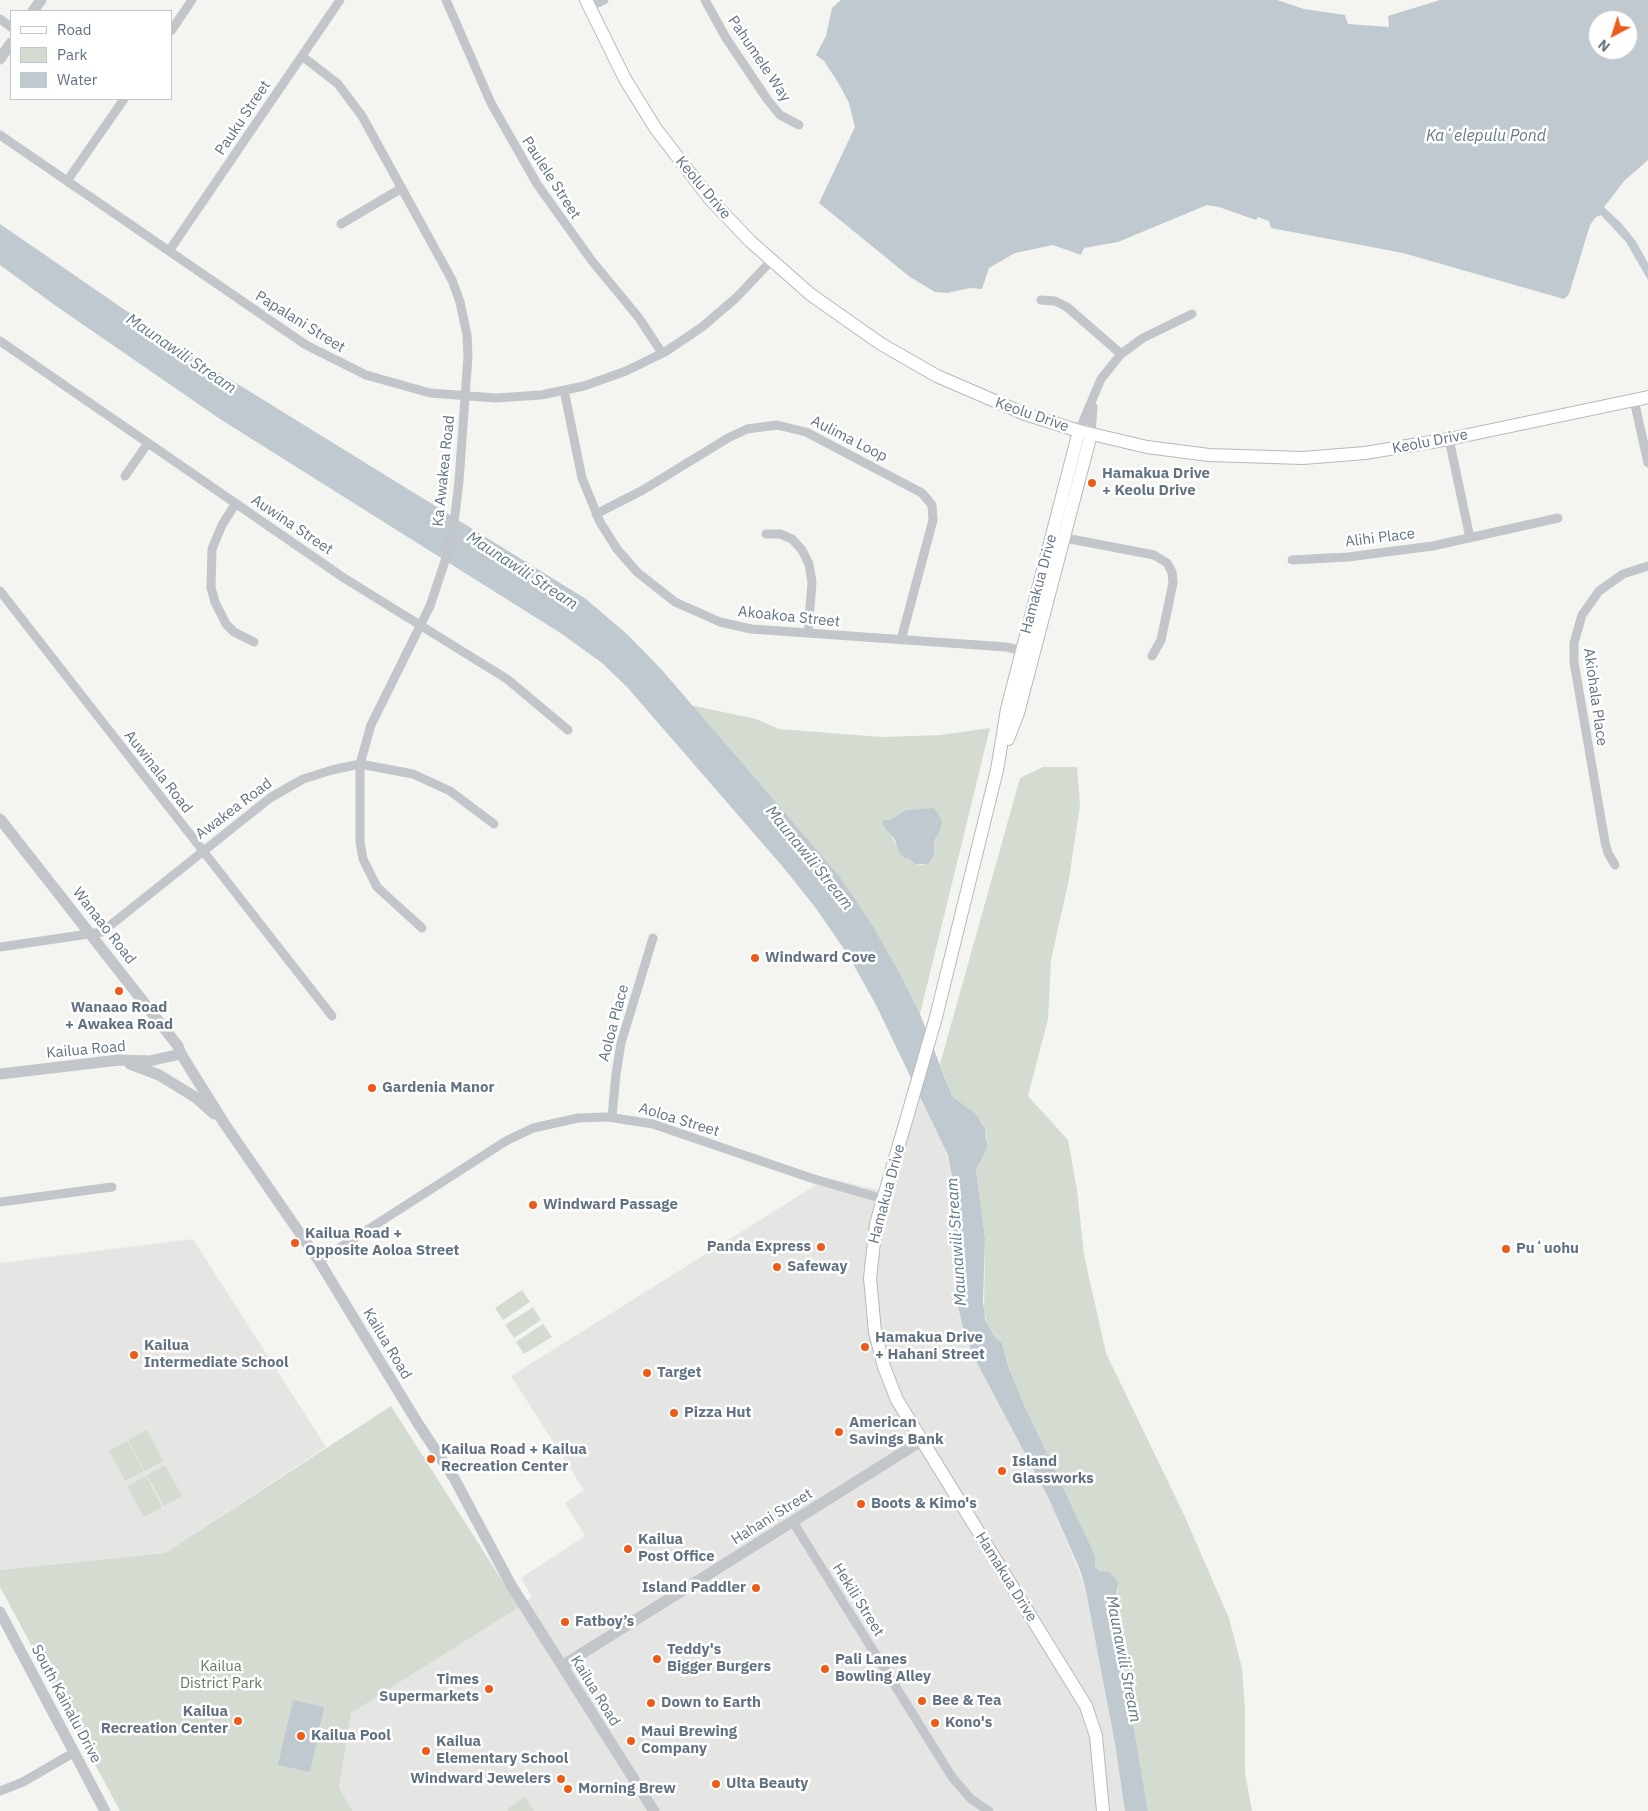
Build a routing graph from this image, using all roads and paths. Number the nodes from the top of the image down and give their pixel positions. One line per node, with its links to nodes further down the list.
1 (192, 0): 7 (street)
2 (340, 0): 9 (street, Pauku Street)
3 (446, 0): 22 (street, Paulele Street)
4 (604, 0): 6 (street)
5 (705, 0): 12 (street, Pahumele Way)
6 (587, 3): 18 (main road, Keolu Drive)
7 (172, 30)
8 (10, 44): 10 (street)
9 (302, 56): 15 (street, Ka Awakea Road); 17 (street, Pauku Street)
10 (0, 59)
11 (123, 100): 14 (street)
12 (799, 125)
13 (0, 135): 14 (street, Papalani Street)
14 (68, 181): 17 (street, Papalani Street)
15 (402, 188): 16 (street); 25 (street, Ka Awakea Road)
16 (341, 224)
17 (169, 251): 25 (street, Papalani Street)
18 (771, 261): 22 (street, Papalani Street); 28 (main road, Keolu Drive)
19 (1041, 300): 23 (street)
20 (1192, 314): 23 (street, Hamakua Drive)
21 (0, 341): 30 (street, Auwina Street)
22 (662, 354): 24 (street, Papalani Street)
23 (1120, 354): 28 (street, Hamakua Drive)
24 (564, 390): 25 (street, Papalani Street); 34 (street, Akoakoa Street)
25 (465, 397): 42 (street, Ka Awakea Road)
26 (1648, 397): 27 (main road, Keolu Drive)
27 (1634, 400): 29 (main road, Keolu Drive); 31 (street)
28 (1085, 433): 29 (main road, Keolu Drive); 37 (main road, Hamakua Drive)
29 (1449, 439): 38 (street)
30 (148, 443): 32 (street); 33 (street, Auwina Street)
31 (1648, 462)
32 (125, 476)
33 (236, 503): 42 (street, Auwina Street); 45 (street)
34 (596, 514): 43 (street, Akoakoa Street); 44 (street, Aulima Loop)
35 (1558, 518): 38 (street, Alihi Place)
36 (766, 534): 43 (street)
37 (1058, 536): 46 (main road, Hamakua Drive); 47 (street)
38 (1470, 538): 39 (street, Alihi Place)
39 (1292, 560)
40 (1648, 566): 53 (street, Akiohala Place)
41 (0, 591): 52 (street, Auwinala Road)
42 (421, 626): 48 (street, Auwina Street); 49 (street, Ka Awakea Road)
43 (808, 634): 44 (street, Akoakoa Street)
44 (901, 640): 46 (street, Akoakoa Street)
45 (254, 642)
46 (1027, 652): 65 (main road, Hamakua Drive)
47 (1152, 656)
48 (568, 730)
49 (360, 764): 51 (street, Awakea Road); 52 (street, Awakea Road); 54 (street, Ka Awakea Road)
50 (1, 823): 55 (street, Wanaao Road)
51 (494, 824)
52 (202, 850): 55 (street, Awakea Road); 58 (street, Auwinala Road)
53 (1615, 865)
54 (422, 928)
55 (92, 934): 57 (street, Awakea Road); 59 (street, Wanaao Road)
56 (653, 938): 62 (street, Aoloa Place)
57 (0, 947)
58 (332, 1016)
59 (181, 1054): 60 (street, Kailua Road); 63 (street, Kailua Road)
60 (118, 1060): 61 (street, Kailua Road); 63 (street)
61 (0, 1074)
62 (612, 1117): 65 (street, Aoloa Street); 67 (street, Aoloa Street)
63 (224, 1123): 67 (street, Kailua Road)
64 (112, 1187): 66 (street)
65 (883, 1199): 68 (main road, Hamakua Drive)
66 (0, 1202)
67 (319, 1262): 71 (street, Kailua Road)
68 (921, 1441): 69 (street, Hahani Street); 77 (main road, Hamakua Drive)
69 (793, 1522): 71 (street, Hahani Street); 76 (street, Hekili Street)
70 (0, 1612): 72 (street, South Kainalu Drive)
71 (562, 1666): 75 (street, Kailua Road)
72 (73, 1753): 73 (street); 74 (street, South Kainalu Drive)
73 (0, 1791)
74 (105, 1811)
75 (654, 1811)
76 (989, 1811)
77 (1104, 1811)

